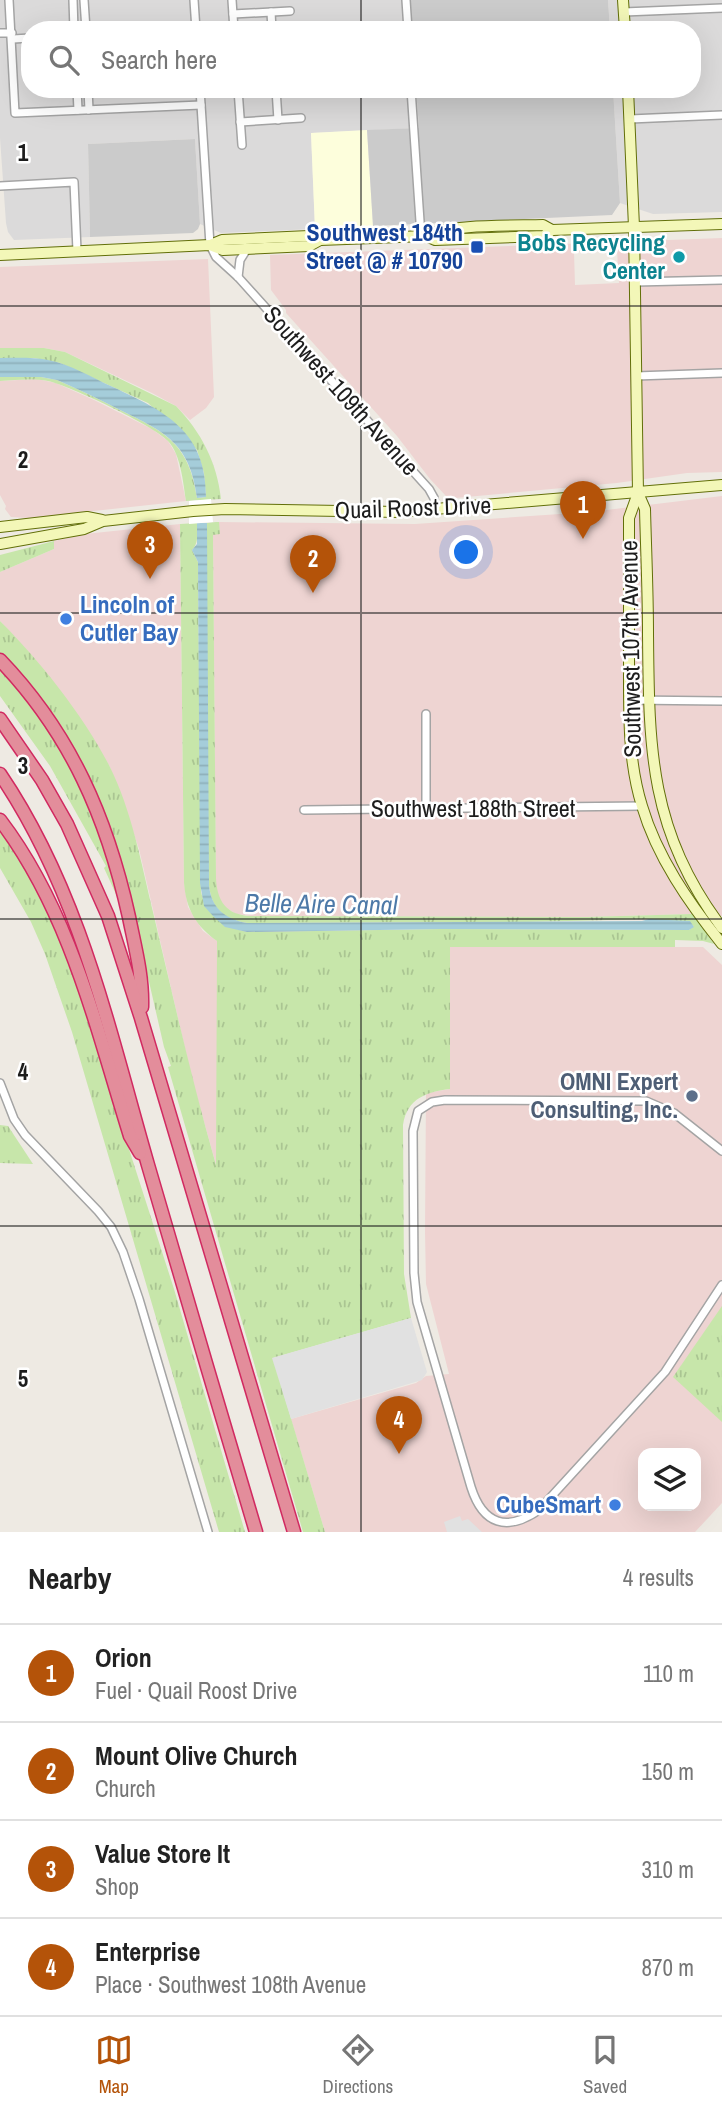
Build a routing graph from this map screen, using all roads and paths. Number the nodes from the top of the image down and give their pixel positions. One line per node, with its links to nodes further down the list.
1 (9, 0): 22 (street)
2 (73, 0): 13 (street)
3 (84, 0): 14 (street)
4 (194, 0): 15 (street)
5 (232, 0): 12 (street)
6 (406, 0): 18 (street)
7 (623, 0): 11 (main road)
8 (722, 8): 11 (street)
9 (290, 11): 10 (street)
10 (271, 12): 12 (street); 17 (street)
11 (624, 12): 19 (main road)
12 (233, 14): 16 (street)
13 (74, 21)
14 (85, 21)
15 (195, 21)
16 (233, 21)
17 (272, 21)
18 (407, 21)
19 (624, 21)
20 (0, 33): 22 (street)
21 (21, 38): 22 (street)
22 (12, 39): 23 (street); 32 (street)
23 (2, 47)
24 (77, 98): 32 (street)
25 (88, 98): 33 (street)
26 (201, 98): 31 (street)
27 (239, 98): 38 (street)
28 (277, 98): 37 (street)
29 (412, 98): 43 (street)
30 (628, 98): 36 (main road, Southwest 107th Avenue)
31 (201, 105): 33 (street); 45 (street)
32 (78, 110): 33 (street)
33 (89, 110)
34 (722, 116): 36 (street)
35 (301, 118): 37 (street)
36 (629, 119): 42 (main road, Southwest 107th Avenue)
37 (278, 120): 38 (street)
38 (240, 122): 39 (street)
39 (242, 145)
40 (0, 186): 47 (street)
41 (722, 223): 42 (main road)
42 (634, 226): 43 (main road); 51 (main road, Southwest 107th Avenue)
43 (424, 236): 44 (main road)
44 (320, 240): 45 (main road); 46 (main road)
45 (210, 245): 46 (main road); 47 (main road); 49 (street, Southwest 109th Avenue)
46 (247, 249): 49 (street)
47 (77, 251): 48 (main road)
48 (0, 255)
49 (238, 277): 56 (street, Southwest 109th Avenue)
50 (722, 280): 51 (street)
51 (635, 282): 53 (main road, Southwest 107th Avenue)
52 (722, 373): 53 (street)
53 (636, 376): 55 (main road, Southwest 107th Avenue)
54 (722, 485): 55 (main road, Quail Roost Drive)
55 (638, 493): 56 (main road, Quail Roost Drive); 60 (main road, Southwest 107th Avenue); 61 (main road, Southwest 107th Avenue)
56 (435, 510): 57 (main road, Quail Roost Drive)
57 (103, 520): 58 (main road, Quail Roost Drive); 59 (main road, Quail Roost Drive)
58 (0, 527)
59 (0, 544)
60 (628, 603): 61 (main road); 63 (main road, Southwest 107th Avenue)
61 (648, 603): 64 (main road, Southwest 107th Avenue)
62 (0, 660): 76 (highway)
63 (629, 700): 64 (street); 70 (main road, Southwest 107th Avenue)
64 (649, 701): 65 (street); 69 (main road, Southwest 107th Avenue)
65 (722, 701)
66 (426, 714): 71 (street)
67 (0, 719): 76 (highway)
68 (0, 774): 79 (highway)
69 (661, 803): 70 (main road); 74 (main road, Southwest 107th Avenue)
70 (642, 806): 71 (street, Southwest 188th Street); 75 (main road, Southwest 107th Avenue)
71 (426, 809): 72 (street, Southwest 188th Street)
72 (304, 810)
73 (0, 820): 79 (highway)
74 (722, 928)
75 (722, 944)
76 (141, 1018): 83 (highway)
77 (0, 1083): 81 (street)
78 (722, 1151): 80 (street)
79 (148, 1166): 82 (highway)
80 (722, 1285)
81 (208, 1532)
82 (256, 1532)
83 (294, 1532)

